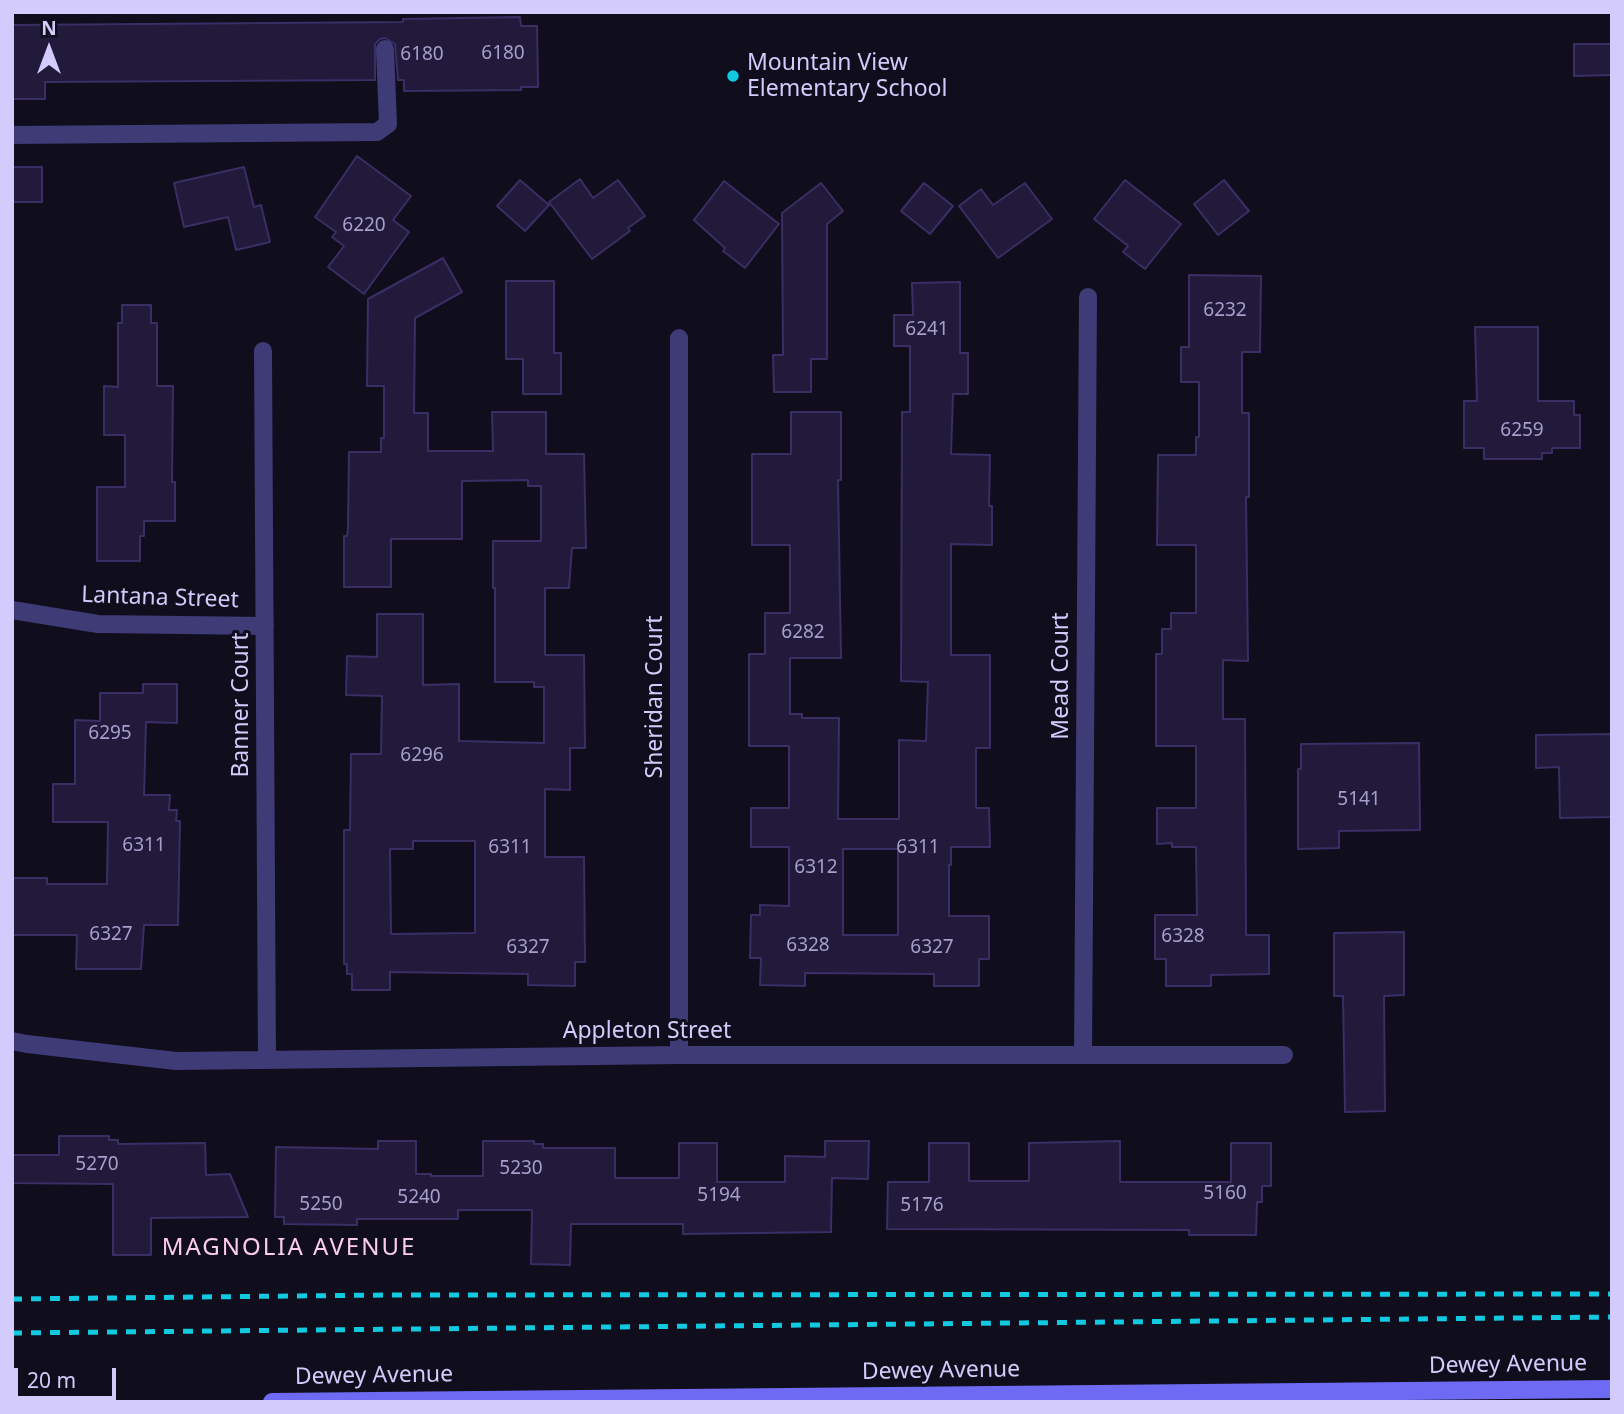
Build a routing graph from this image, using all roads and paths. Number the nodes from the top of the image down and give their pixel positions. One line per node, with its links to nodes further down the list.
1 (385, 49): 2 (street)
2 (12, 135)
3 (1088, 297): 10 (street, Mead Court)
4 (679, 338): 9 (street, Sheridan Court)
5 (263, 351): 7 (street, Banner Court)
6 (12, 610): 7 (street, Lantana Street)
7 (265, 626): 12 (street, Banner Court)
8 (12, 1041): 12 (street, Appleton Street)
9 (679, 1055): 10 (street, Appleton Street); 12 (street, Appleton Street)
10 (1083, 1055): 11 (street, Appleton Street)
11 (1284, 1055)
12 (267, 1060)
13 (1612, 1389): 14 (street, Dewey Avenue)
14 (642, 1400): 15 (street, Dewey Avenue)
15 (272, 1402)

